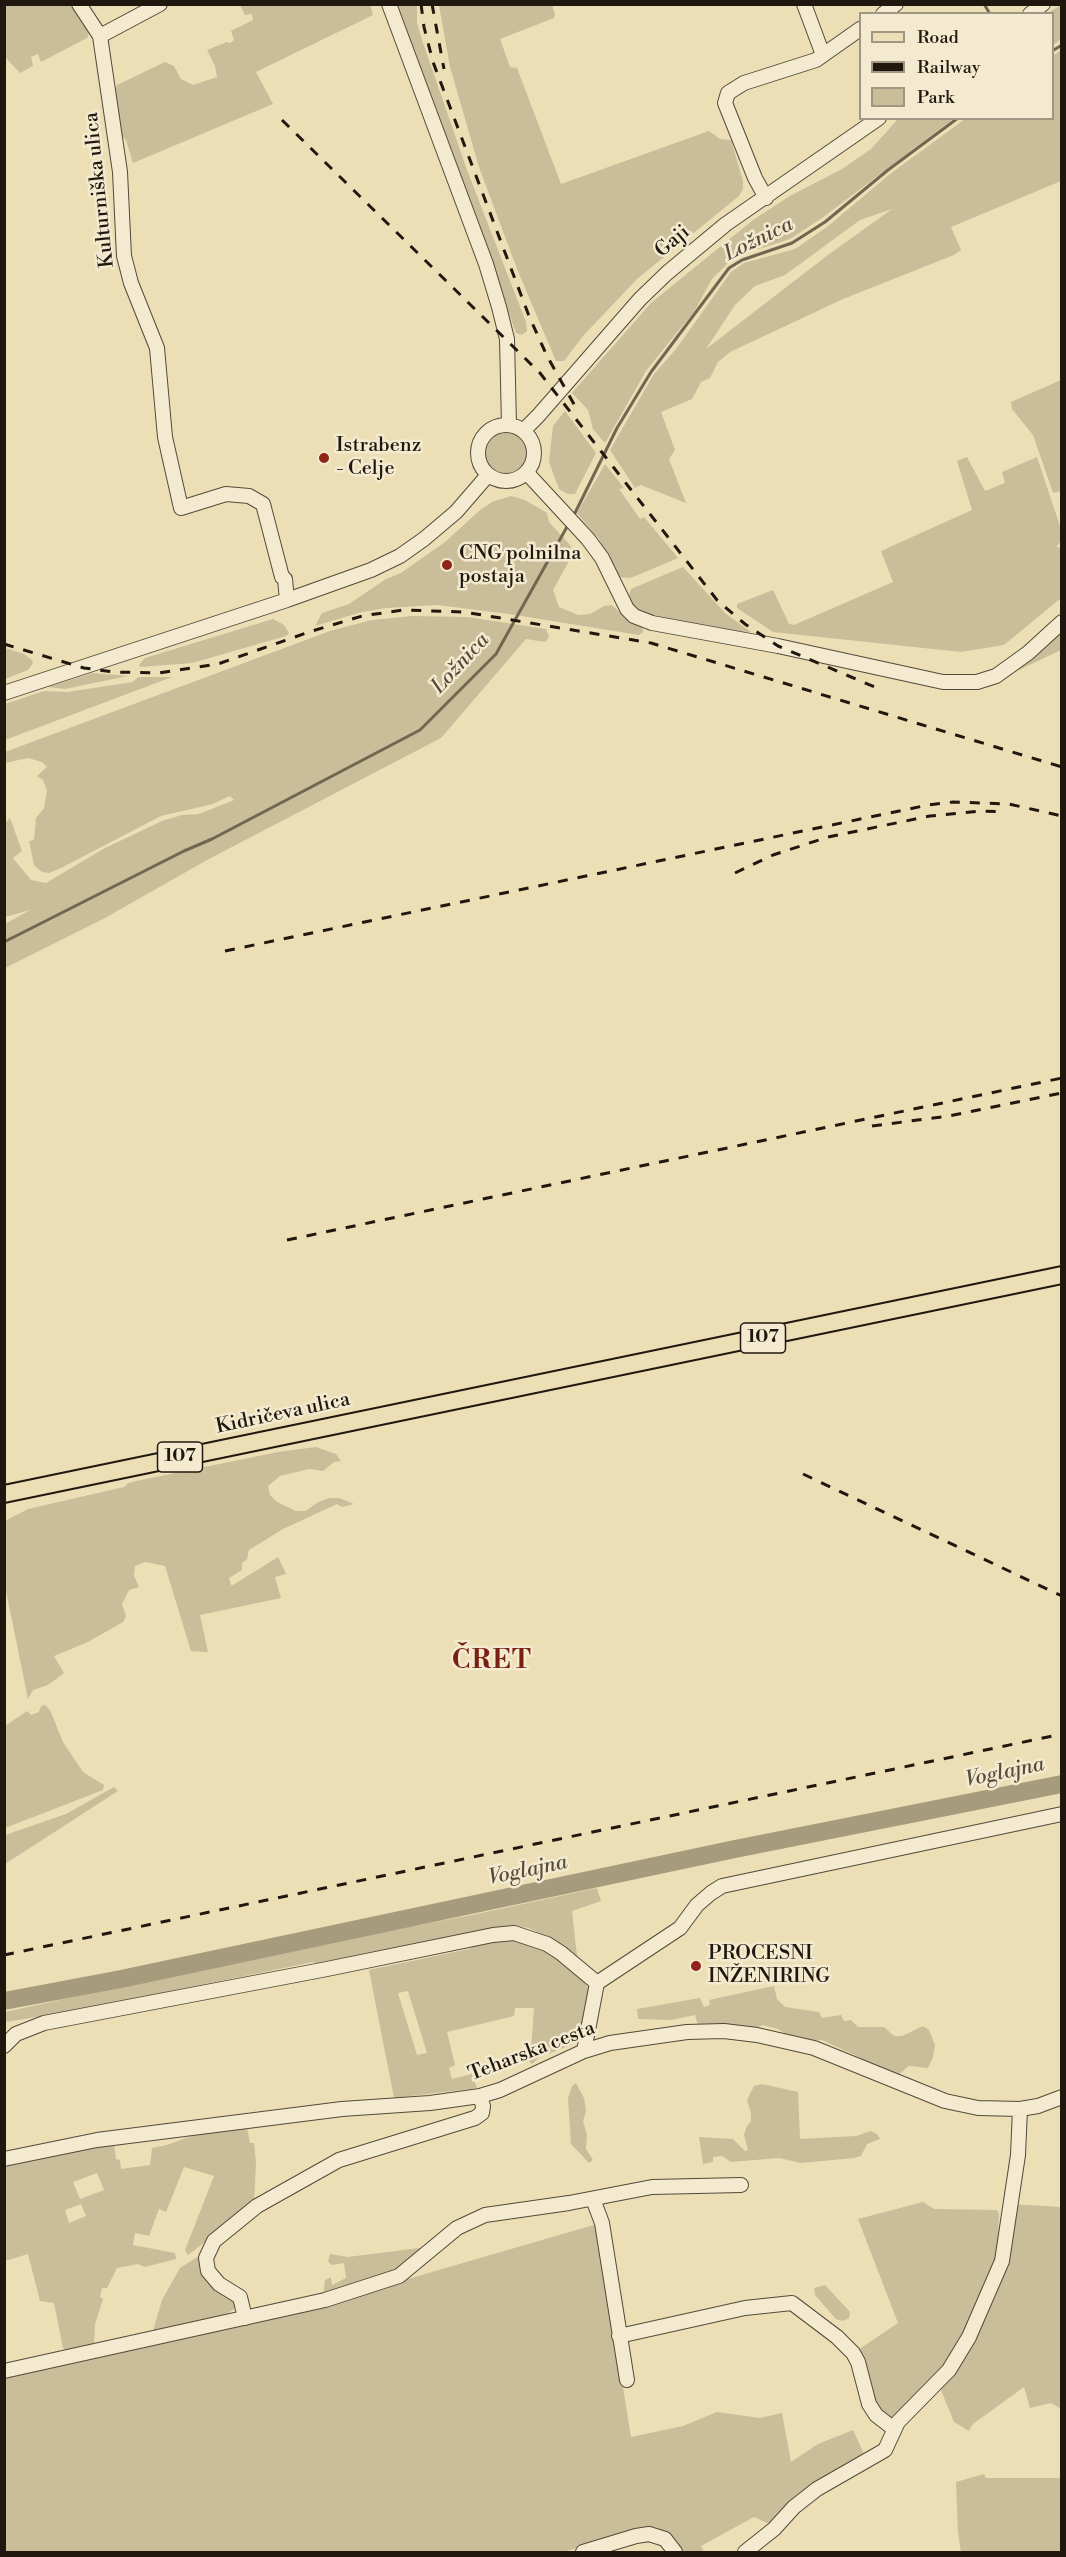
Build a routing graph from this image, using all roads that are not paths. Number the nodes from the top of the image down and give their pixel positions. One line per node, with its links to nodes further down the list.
1 (79, 4): 6 (street)
2 (160, 4): 6 (street)
3 (388, 4): 10 (street)
4 (804, 4): 7 (street)
5 (859, 30): 7 (street)
6 (100, 36): 14 (street, Kulturniška ulica)
7 (823, 55): 9 (street)
8 (876, 120): 9 (street, Gaji)
9 (766, 198): 11 (street, Gaji)
10 (509, 425): 11 (street); 13 (street)
11 (523, 431): 12 (street)
12 (526, 473): 13 (street); 15 (street)
13 (488, 475): 14 (street)
14 (287, 600): 16 (street)
15 (1062, 622)
16 (4, 693)
17 (1062, 1275): 18 (main road, Kidričeva ulica / 107)
18 (4, 1494)
19 (1062, 1814): 20 (street)
20 (597, 1983): 21 (street); 22 (street)
21 (4, 2046)
22 (584, 2051): 23 (street, Teharska cesta); 25 (street, Teharska cesta)
23 (480, 2096): 26 (street, Teharska cesta); 29 (street)
24 (1062, 2097): 25 (street, Teharska cesta)
25 (1020, 2109): 33 (street)
26 (4, 2159)
27 (741, 2185): 28 (street)
28 (593, 2199): 29 (street); 30 (street)
29 (245, 2318): 31 (street)
30 (619, 2336): 32 (street); 33 (street)
31 (4, 2371)
32 (627, 2380)
33 (894, 2429): 36 (street)
34 (583, 2553): 35 (street)
35 (675, 2553)
36 (745, 2553)

